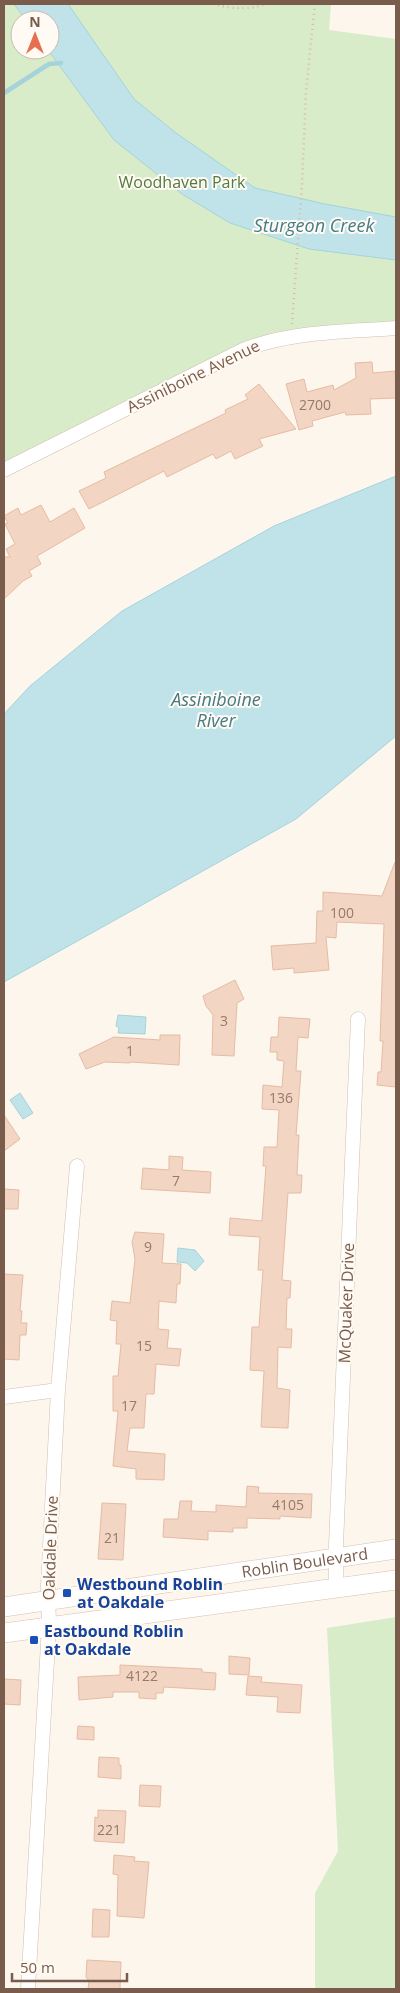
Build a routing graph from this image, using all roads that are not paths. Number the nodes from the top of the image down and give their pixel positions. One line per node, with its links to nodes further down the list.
1 (396, 328): 2 (street, Assiniboine Avenue)
2 (4, 470)
3 (358, 1019): 8 (street, McQuaker Drive)
4 (77, 1166): 5 (street, Oakdale Drive)
5 (58, 1390): 6 (street); 11 (street, Oakdale Drive)
6 (4, 1397)
7 (396, 1548): 8 (main road, Roblin Boulevard)
8 (336, 1559): 10 (street, McQuaker Drive); 11 (main road, Roblin Boulevard)
9 (396, 1580): 10 (main road, Roblin Boulevard)
10 (336, 1588): 13 (main road, Roblin Boulevard)
11 (48, 1601): 12 (main road, Roblin Boulevard); 13 (street, Oakdale Drive)
12 (4, 1607)
13 (49, 1626): 14 (main road, Roblin Boulevard); 15 (street, Oakdale Drive)
14 (4, 1633)
15 (28, 1989)

